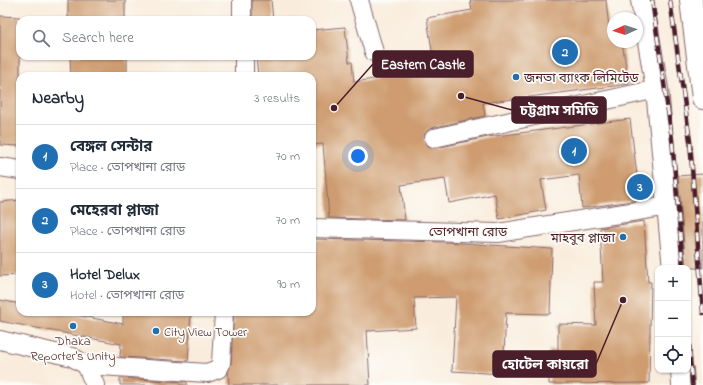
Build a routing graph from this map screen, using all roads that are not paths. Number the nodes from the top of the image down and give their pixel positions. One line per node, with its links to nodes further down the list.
1 (242, 0): 5 (street)
2 (359, 0): 6 (street)
3 (642, 0): 9 (highway)
4 (690, 0): 10 (highway)
5 (242, 16)
6 (374, 52)
7 (244, 60): 8 (street)
8 (244, 72)
9 (657, 89): 11 (street); 14 (highway)
10 (703, 98)
11 (434, 138)
12 (0, 167): 13 (street)
13 (16, 169)
14 (669, 206): 15 (street, তোপখানা রোড); 16 (highway)
15 (316, 228)
16 (674, 265)
17 (224, 316): 19 (street)
18 (0, 340): 19 (street)
19 (86, 365): 21 (street)
20 (682, 373): 22 (highway)
21 (95, 385)
22 (684, 385)

